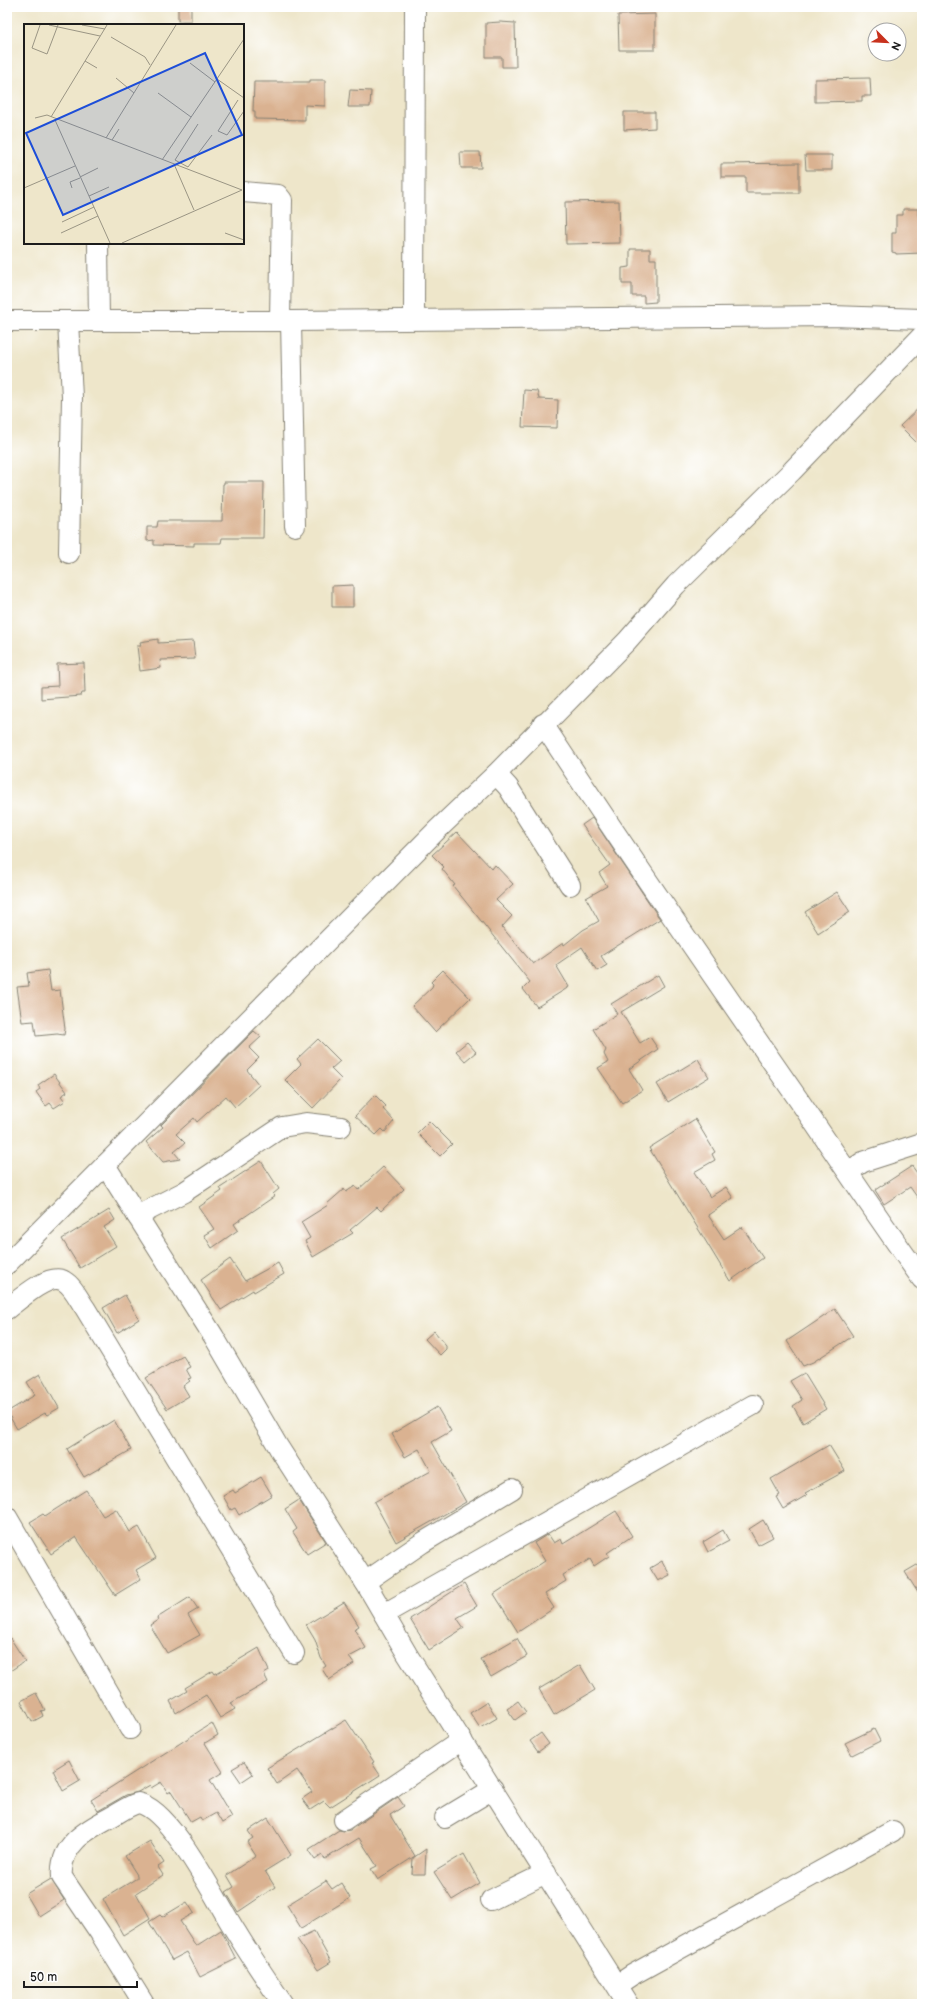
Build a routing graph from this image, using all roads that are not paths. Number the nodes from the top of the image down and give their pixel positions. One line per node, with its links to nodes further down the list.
1 (415, 7): 4 (street)
2 (244, 192): 6 (street)
3 (98, 244): 9 (street)
4 (414, 319): 5 (street); 6 (street)
5 (922, 319)
6 (285, 320): 9 (street); 11 (street)
7 (7, 321): 8 (street)
8 (68, 321): 9 (street); 12 (street)
9 (99, 321)
10 (922, 336): 13 (street)
11 (295, 526)
12 (69, 553)
13 (543, 724): 14 (street); 19 (street)
14 (496, 774): 15 (street); 18 (street)
15 (570, 885)
16 (341, 1127): 20 (street)
17 (922, 1143): 19 (street)
18 (105, 1165): 20 (street); 21 (street)
19 (848, 1172): 22 (street)
20 (137, 1216): 27 (street)
21 (11, 1256)
22 (922, 1279)
23 (7, 1309): 29 (street)
24 (753, 1405): 28 (street)
25 (512, 1489): 27 (street)
26 (7, 1517): 30 (street)
27 (365, 1582): 28 (street)
28 (384, 1614): 31 (street)
29 (294, 1653)
30 (130, 1729)
31 (462, 1740): 32 (street); 34 (street)
32 (493, 1788): 33 (street); 36 (street)
33 (445, 1818)
34 (344, 1820)
35 (893, 1831): 38 (street)
36 (546, 1873): 37 (street); 38 (street)
37 (491, 1900)
38 (617, 1986): 41 (street)
39 (144, 2004): 40 (street)
40 (283, 2004)
41 (628, 2004)

